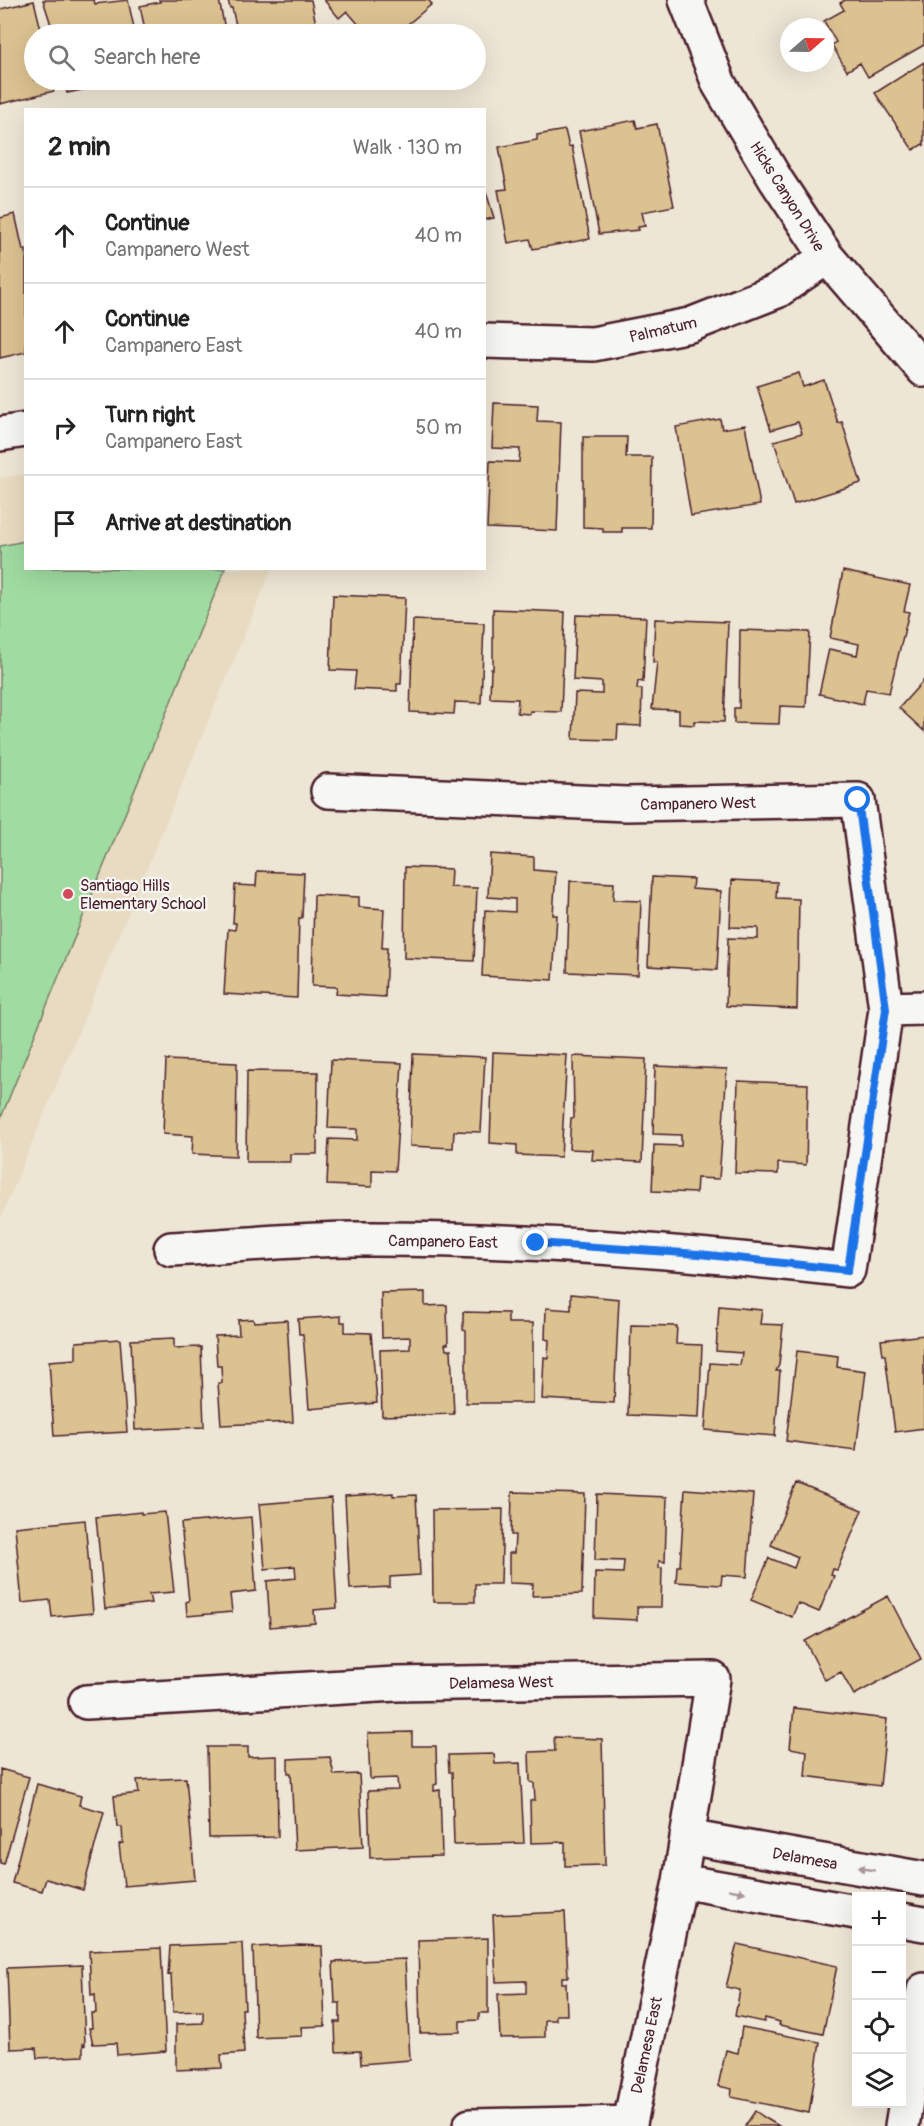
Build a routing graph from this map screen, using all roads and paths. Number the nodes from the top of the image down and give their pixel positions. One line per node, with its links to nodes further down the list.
1 (686, 0): 2 (street, Hicks Canyon Drive)
2 (827, 257): 3 (street, Palmatum); 4 (street, Hicks Canyon Drive)
3 (486, 341)
4 (924, 370)
5 (24, 430): 6 (street)
6 (0, 434)
7 (328, 791): 9 (street, Campanero West)
8 (924, 1008): 9 (street)
9 (886, 1009): 10 (street, Campanero East)
10 (171, 1249)
11 (86, 1702): 12 (street, Delamesa West)
12 (687, 1837): 13 (street, Delamesa, one-way to 12); 14 (street, Delamesa West)
13 (924, 1880)
14 (680, 1881): 15 (street, one-way to 15); 19 (street, Delamesa East)
15 (852, 1911)
16 (906, 1921): 17 (street)
17 (924, 1923)
18 (924, 1990): 20 (street)
19 (470, 2126)
20 (902, 2126)

